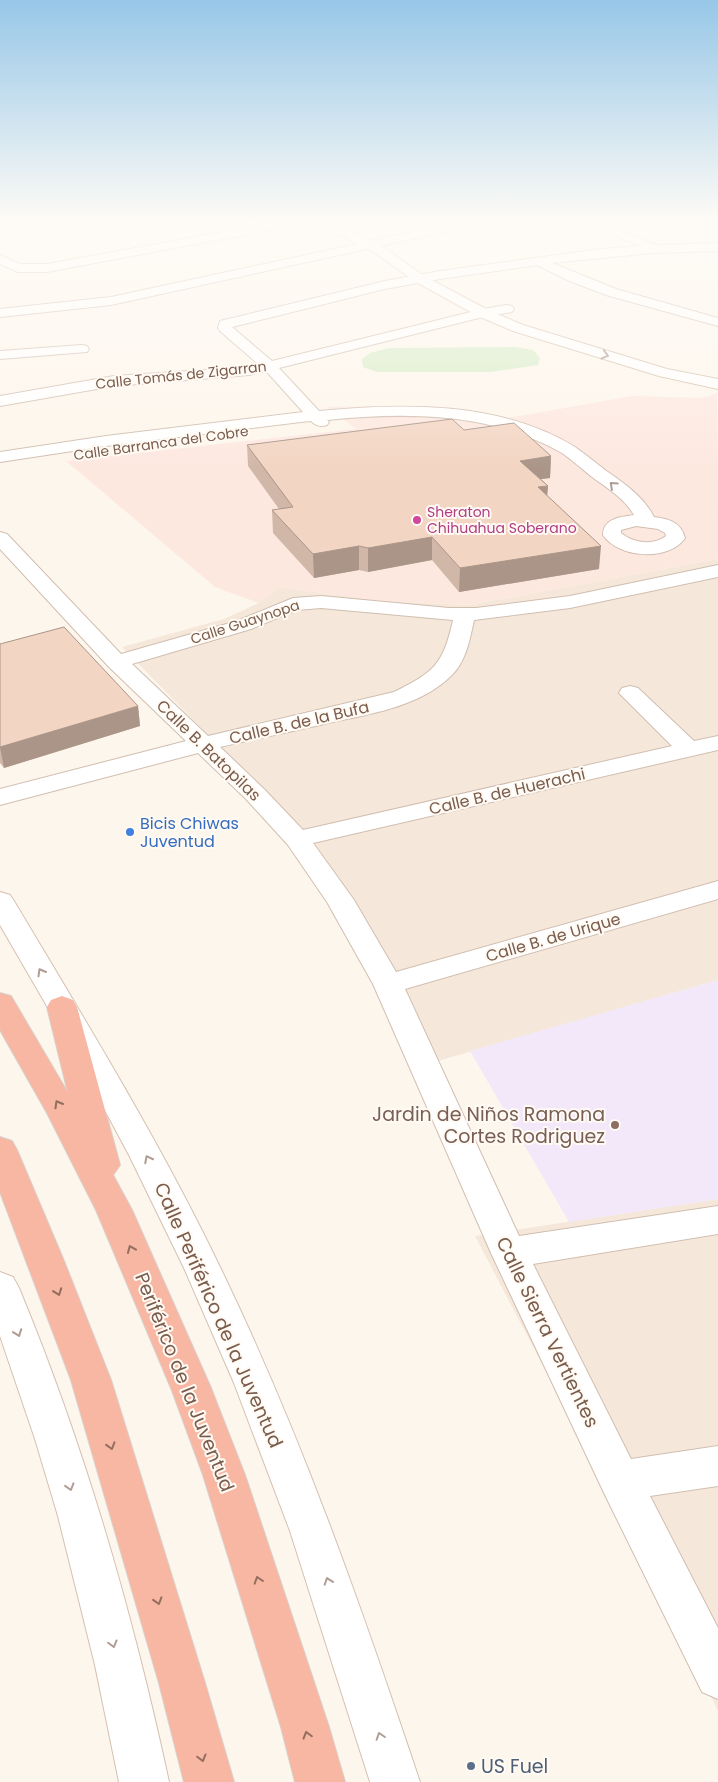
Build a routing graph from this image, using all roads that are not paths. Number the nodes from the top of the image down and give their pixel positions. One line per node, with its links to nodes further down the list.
1 (100, 302): 7 (street)
2 (315, 302): 13 (street)
3 (463, 302): 8 (street)
4 (492, 302): 6 (street)
5 (647, 302): 9 (street)
6 (507, 310): 8 (street, Calle Tomás de Zigarran); 11 (street)
7 (0, 313)
8 (483, 313): 13 (street, Calle Tomás de Zigarran); 16 (street, one-way to 16)
9 (718, 322)
10 (82, 349): 12 (street)
11 (634, 350)
12 (0, 355)
13 (270, 366): 17 (street, Calle Tomás de Zigarran); 19 (street)
14 (695, 366): 15 (street)
15 (718, 371)
16 (718, 384)
17 (0, 400)
18 (427, 416): 19 (street, Calle Barranca del Cobre); 23 (street); 25 (street, one-way to 18)
19 (318, 419): 20 (street, Calle Barranca del Cobre)
20 (76, 450): 21 (street, Calle Barranca del Cobre); 22 (street, Calle Barranca del Cobre)
21 (0, 457)
22 (0, 466)
23 (593, 489)
24 (613, 508): 26 (street)
25 (646, 520): 26 (street); 26 (street)
26 (627, 521)
27 (0, 538): 32 (street, Calle B. Batopilas)
28 (718, 571): 29 (street)
29 (697, 576): 30 (street); 31 (street)
30 (718, 592)
31 (465, 614): 32 (street, Calle Guaynopa); 35 (street, Calle B. de la Bufa)
32 (117, 662): 35 (street, Calle B. Batopilas)
33 (630, 693): 36 (street)
34 (718, 743): 36 (street, Calle B. de Huerachi)
35 (204, 744): 37 (street, Calle B. de la Bufa); 38 (street, Calle B. Batopilas)
36 (689, 750): 38 (street, Calle B. de Huerachi)
37 (0, 797)
38 (297, 839): 41 (street, Calle B. Batopilas)
39 (718, 890): 41 (street, Calle B. de Urique)
40 (0, 901): 43 (street, Calle Periférico de la Juventud, one-way to 40)
41 (388, 984): 48 (street, Calle Sierra Vertientes)
42 (0, 1003): 46 (highway, Periférico de la Juventud, one-way to 42)
43 (62, 1007): 46 (highway); 57 (street, Calle Periférico de la Juventud, one-way to 43)
44 (0, 1150): 49 (highway)
45 (0, 1198): 49 (highway)
46 (114, 1210): 56 (highway, Periférico de la Juventud, one-way to 46)
47 (718, 1220): 48 (street)
48 (509, 1253): 52 (street, Calle Sierra Vertientes)
49 (46, 1261): 55 (highway, one-way to 55)
50 (0, 1288): 54 (street, one-way to 54)
51 (718, 1466): 52 (street)
52 (620, 1482): 53 (street, Calle Sierra Vertientes)
53 (718, 1676)
54 (144, 1782)
55 (209, 1782)
56 (320, 1782)
57 (394, 1782)

